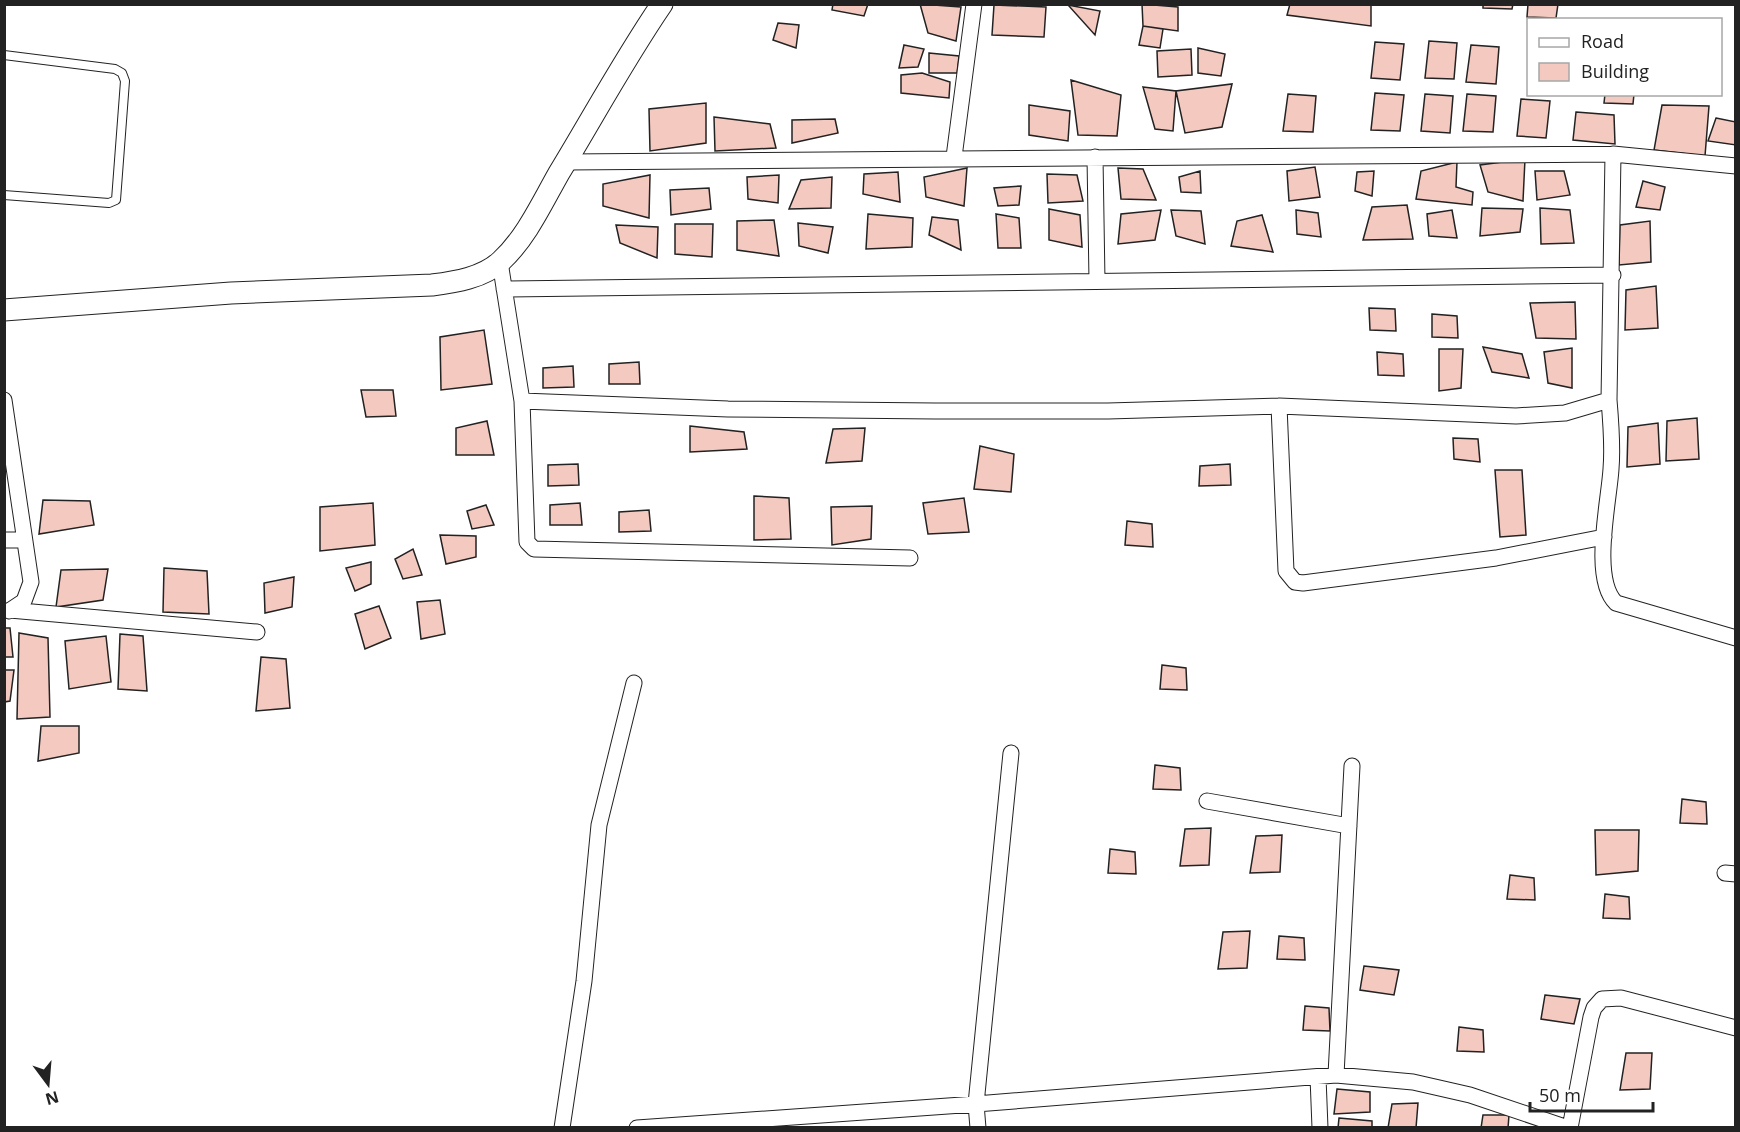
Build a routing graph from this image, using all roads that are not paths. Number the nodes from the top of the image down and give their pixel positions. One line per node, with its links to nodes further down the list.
1 (662, 4): 7 (main road)
2 (974, 4): 5 (street)
3 (4, 55): 9 (lane)
4 (1613, 154): 6 (street); 8 (street); 11 (street)
5 (954, 157): 6 (street); 7 (street)
6 (1095, 157): 12 (street)
7 (566, 162): 10 (main road)
8 (1736, 166)
9 (4, 195)
10 (500, 262): 13 (street); 14 (main road)
11 (1613, 275): 12 (street); 16 (street)
12 (1097, 281): 13 (street)
13 (504, 289): 17 (street)
14 (4, 310)
15 (4, 400): 19 (street)
16 (1609, 400): 18 (street); 20 (street)
17 (522, 401): 18 (street); 23 (street)
18 (1280, 406): 20 (street)
19 (8, 452): 22 (street)
20 (1604, 537): 26 (street)
21 (4, 540): 22 (street)
22 (24, 540): 24 (street)
23 (910, 558)
24 (7, 611): 25 (street)
25 (256, 632)
26 (1736, 638)
27 (634, 683): 36 (street)
28 (1011, 753): 35 (street)
29 (1352, 766): 31 (street)
30 (1207, 801): 31 (street)
31 (1349, 826): 33 (street)
32 (1736, 1028): 40 (street)
33 (1336, 1075): 34 (street); 40 (street)
34 (1318, 1077): 35 (street); 39 (street)
35 (976, 1104): 37 (street); 38 (street)
36 (562, 1128)
37 (637, 1128)
38 (978, 1128)
39 (1320, 1128)
40 (1569, 1128)

